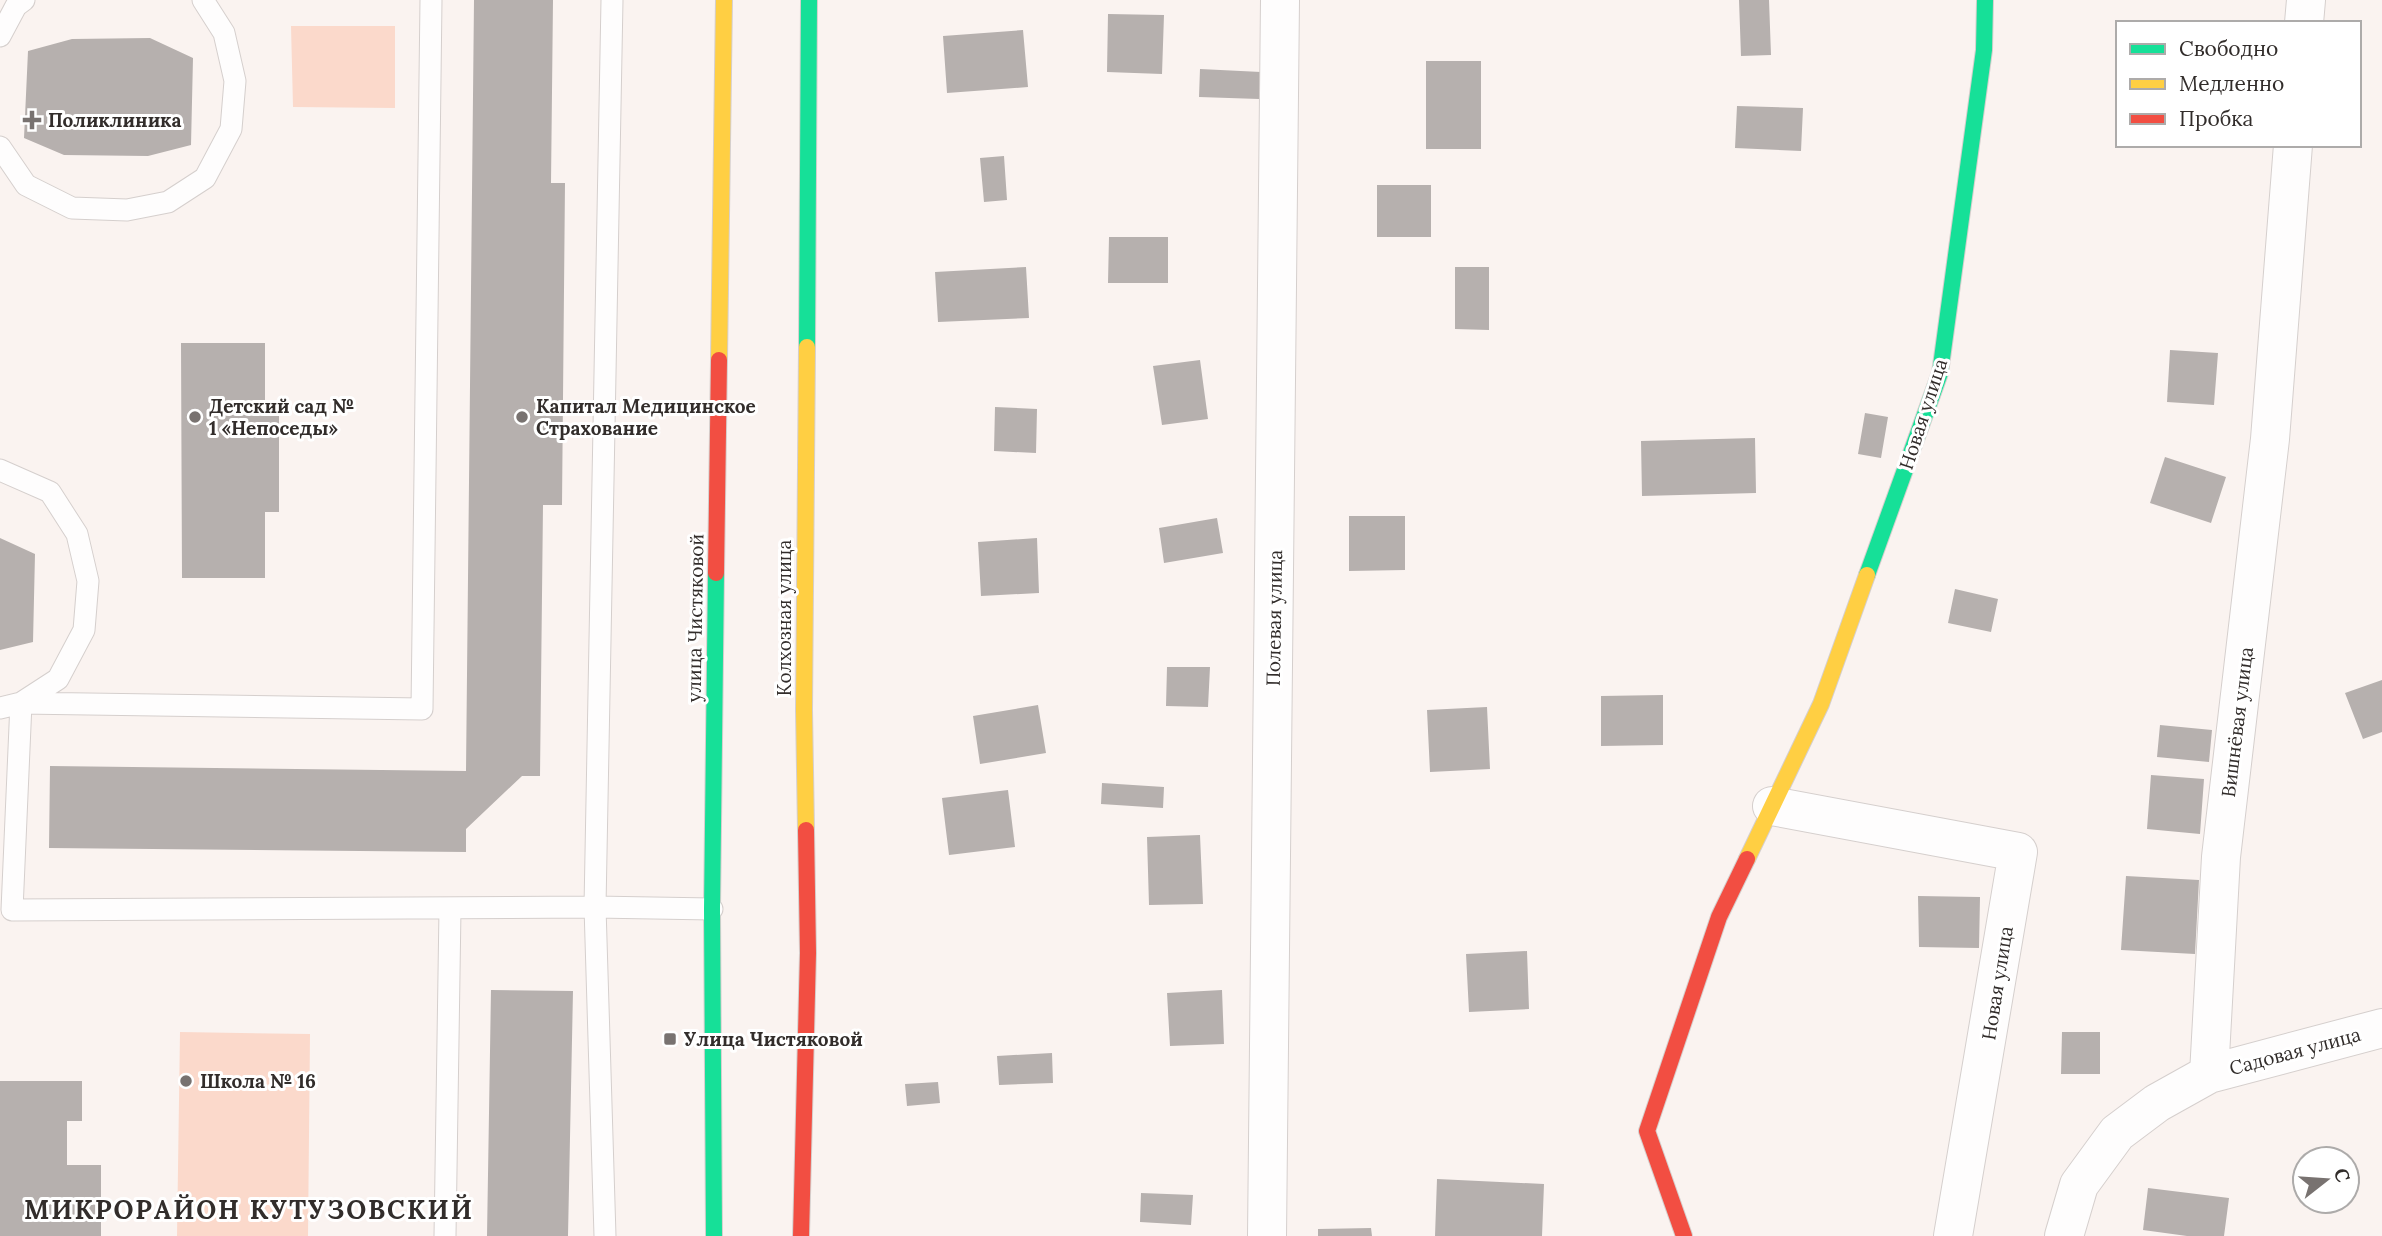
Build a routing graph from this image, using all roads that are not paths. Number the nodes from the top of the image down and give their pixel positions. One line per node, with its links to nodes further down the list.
1 (24, 0): 11 (lane)
2 (203, 0): 12 (lane)
3 (431, 0): 15 (lane)
4 (612, 0): 18 (lane)
5 (724, 0): 20 (street, улица Чистяковой)
6 (809, 0): 26 (street, Колхозная улица)
7 (1280, 0): 27 (street, Полевая улица)
8 (1985, 0): 17 (street, Новая улица)
9 (2306, 0): 10 (street)
10 (2304, 21)
11 (0, 36)
12 (0, 147)
13 (2293, 147): 22 (street, Вишнёвая улица)
14 (0, 470): 15 (lane)
15 (21, 703): 16 (lane); 19 (lane)
16 (0, 708)
17 (1772, 806): 28 (street, Новая улица); 29 (street, Новая улица)
18 (595, 907): 19 (lane); 20 (lane); 24 (lane)
19 (450, 909): 23 (lane)
20 (712, 909): 25 (street, улица Чистяковой)
21 (2382, 1028): 22 (street, Садовая улица)
22 (2209, 1074): 30 (street)
23 (445, 1236)
24 (605, 1236)
25 (714, 1236)
26 (801, 1236)
27 (1267, 1236)
28 (1684, 1236)
29 (1953, 1236)
30 (2064, 1236)

